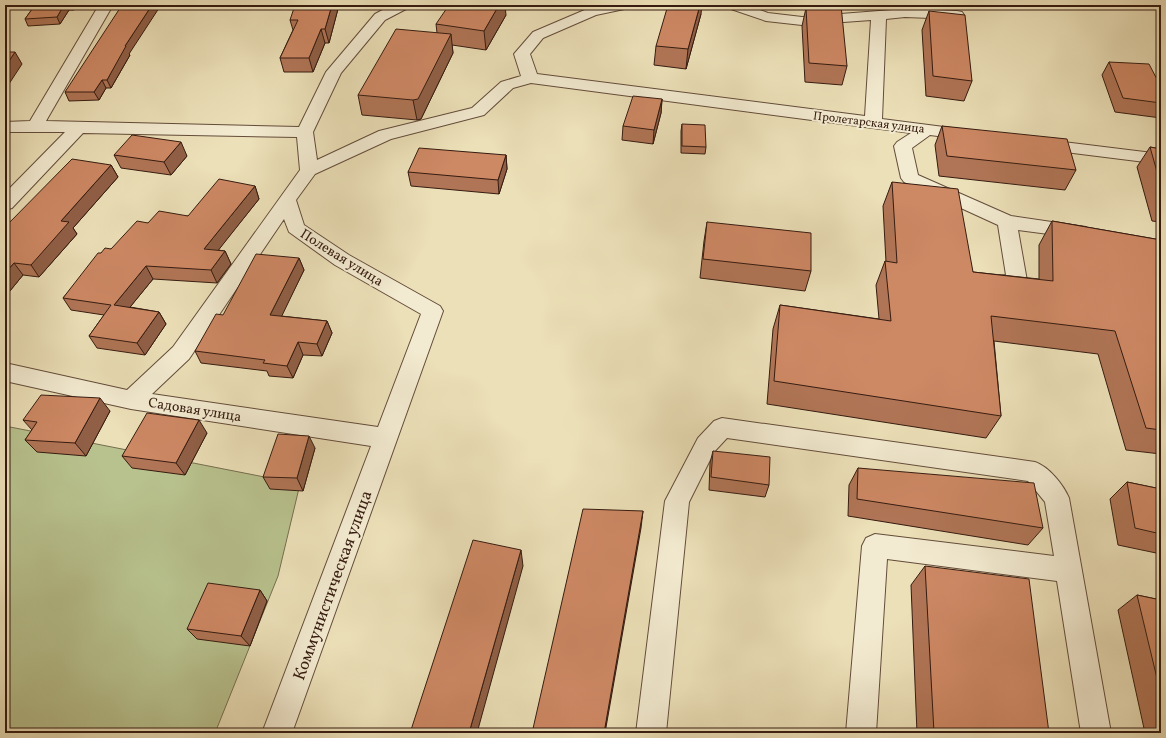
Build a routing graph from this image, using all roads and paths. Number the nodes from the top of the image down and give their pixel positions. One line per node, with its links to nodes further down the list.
1 (106, 5): 9 (street)
2 (624, 5): 7 (street)
3 (734, 5): 5 (street)
4 (395, 6): 13 (street)
5 (879, 15): 6 (street); 8 (street)
6 (957, 15)
7 (530, 78): 8 (street, Пролетарская улица); 17 (street)
8 (873, 122): 12 (street, Пролетарская улица)
9 (35, 126): 10 (street); 11 (street)
10 (5, 127)
11 (79, 128): 13 (street); 19 (street)
12 (926, 129): 14 (street, Пролетарская улица); 20 (street)
13 (305, 132): 17 (street)
14 (981, 136)
15 (1020, 141): 16 (street)
16 (1161, 159)
17 (309, 170): 18 (street)
18 (287, 200): 24 (street); 25 (street, Полевая улица)
19 (5, 204)
20 (1007, 222): 21 (street); 22 (street)
21 (1099, 235)
22 (987, 283)
23 (5, 372): 24 (street, Садовая улица)
24 (131, 400): 25 (street, Садовая улица)
25 (386, 438): 27 (street, Коммунистическая улица)
26 (1069, 570): 28 (street); 29 (street); 30 (street)
27 (277, 733)
28 (651, 733)
29 (861, 733)
30 (1096, 733)

